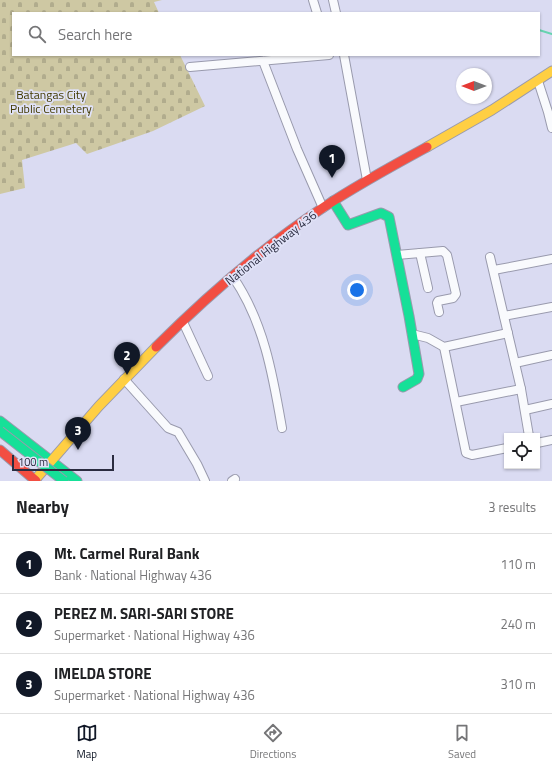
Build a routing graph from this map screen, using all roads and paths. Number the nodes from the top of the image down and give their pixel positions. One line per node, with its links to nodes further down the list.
1 (313, 0): 3 (street)
2 (333, 0): 4 (street)
3 (316, 12)
4 (336, 12)
5 (316, 56): 7 (street)
6 (344, 56): 12 (street)
7 (263, 60): 8 (street); 14 (street)
8 (190, 66)
9 (552, 72): 10 (main road, National Highway 436)
10 (538, 81): 11 (street); 12 (main road, National Highway 436)
11 (552, 128)
12 (367, 180): 13 (main road, National Highway 436)
13 (333, 201): 14 (main road, National Highway 436); 16 (main road)
14 (323, 208): 20 (main road, National Highway 436)
15 (420, 253): 16 (street); 21 (street); 23 (street)
16 (397, 255): 27 (main road)
17 (490, 257): 19 (street)
18 (552, 259): 19 (street)
19 (494, 270): 24 (street)
20 (233, 277): 25 (main road, National Highway 436); 39 (street)
21 (428, 288)
22 (552, 307): 24 (street)
23 (439, 312)
24 (504, 316): 26 (street)
25 (183, 322): 31 (street); 32 (main road, National Highway 436)
26 (508, 333): 28 (street); 30 (street)
27 (412, 334): 28 (street); 33 (main road)
28 (444, 347): 35 (street)
29 (552, 354): 30 (street)
30 (515, 363): 34 (street)
31 (208, 376)
32 (124, 379): 47 (main road, National Highway 436); 52 (street)
33 (403, 387)
34 (521, 389): 35 (street); 37 (street)
35 (456, 402): 45 (street)
36 (552, 404): 37 (street)
37 (525, 410): 41 (street)
38 (0, 421): 47 (main road)
39 (282, 428)
40 (0, 431): 50 (main road, bridge)
41 (529, 433)
42 (552, 440): 44 (street)
43 (0, 442): 49 (main road)
44 (540, 442)
45 (504, 449)
46 (0, 450): 48 (main road)
47 (51, 461): 48 (main road, National Highway 436); 51 (main road)
48 (35, 481)
49 (49, 481)
50 (64, 481)
51 (77, 481)
52 (205, 481)

